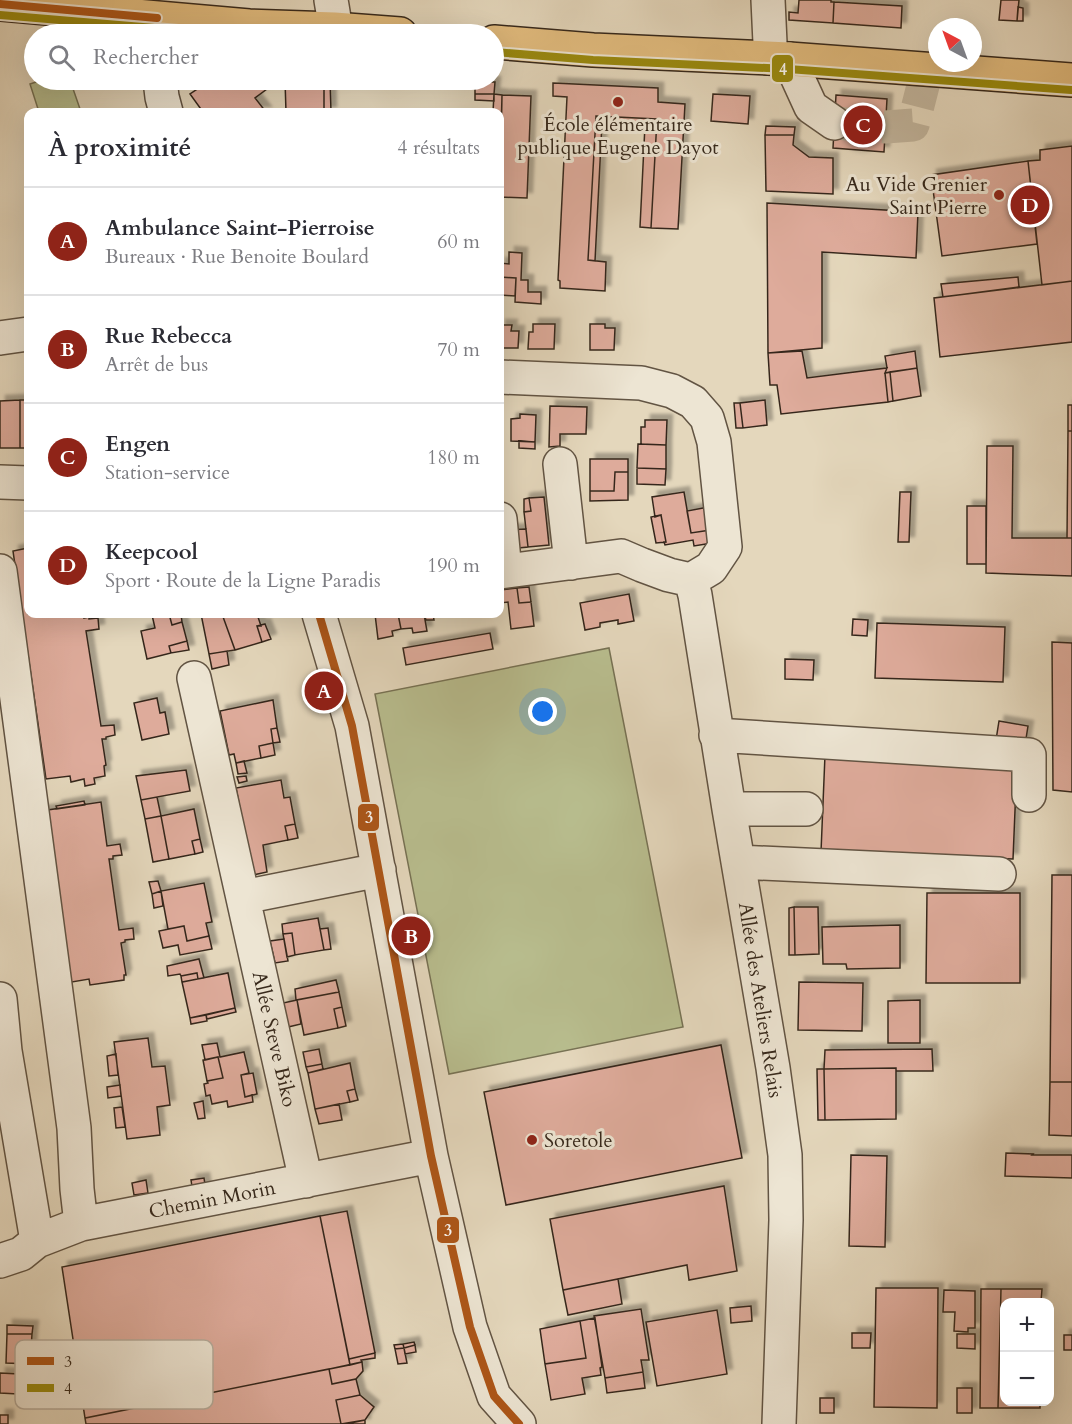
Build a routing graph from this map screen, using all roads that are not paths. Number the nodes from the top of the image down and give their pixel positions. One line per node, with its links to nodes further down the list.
1 (768, 0): 8 (street)
2 (0, 4): 4 (main road)
3 (332, 15): 5 (main road); 6 (main road)
4 (143, 24)
5 (270, 24)
6 (364, 24)
7 (504, 43): 8 (main road)
8 (779, 58): 9 (main road); 12 (street)
9 (1072, 80)
10 (161, 90): 11 (street)
11 (165, 108)
12 (834, 123)
13 (24, 335): 14 (street)
14 (0, 339)
15 (504, 378): 22 (street)
16 (560, 464): 19 (street)
17 (0, 482): 18 (street)
18 (24, 483)
19 (571, 563): 21 (street); 22 (street)
20 (0, 571): 36 (street)
21 (504, 572)
22 (691, 580): 25 (street, Allée des Ateliers Relais)
23 (320, 618): 30 (street)
24 (194, 678): 32 (street, Allée Steve Biko)
25 (716, 735): 26 (street); 27 (street, Allée des Ateliers Relais)
26 (1029, 795)
27 (729, 808): 28 (street); 29 (street, Allée des Ateliers Relais)
28 (806, 809)
29 (738, 862): 31 (street); 40 (street, Allée des Ateliers Relais)
30 (378, 870): 32 (street); 34 (street)
31 (999, 874)
32 (243, 897): 35 (street, Allée Steve Biko)
33 (0, 999): 37 (street)
34 (431, 1156): 35 (street, Chemin Morin); 39 (street)
35 (306, 1181): 36 (street, Chemin Morin)
36 (81, 1224): 37 (street, Chemin Morin)
37 (37, 1241): 38 (street, Chemin Morin)
38 (0, 1261)
39 (516, 1422)
40 (779, 1424)

